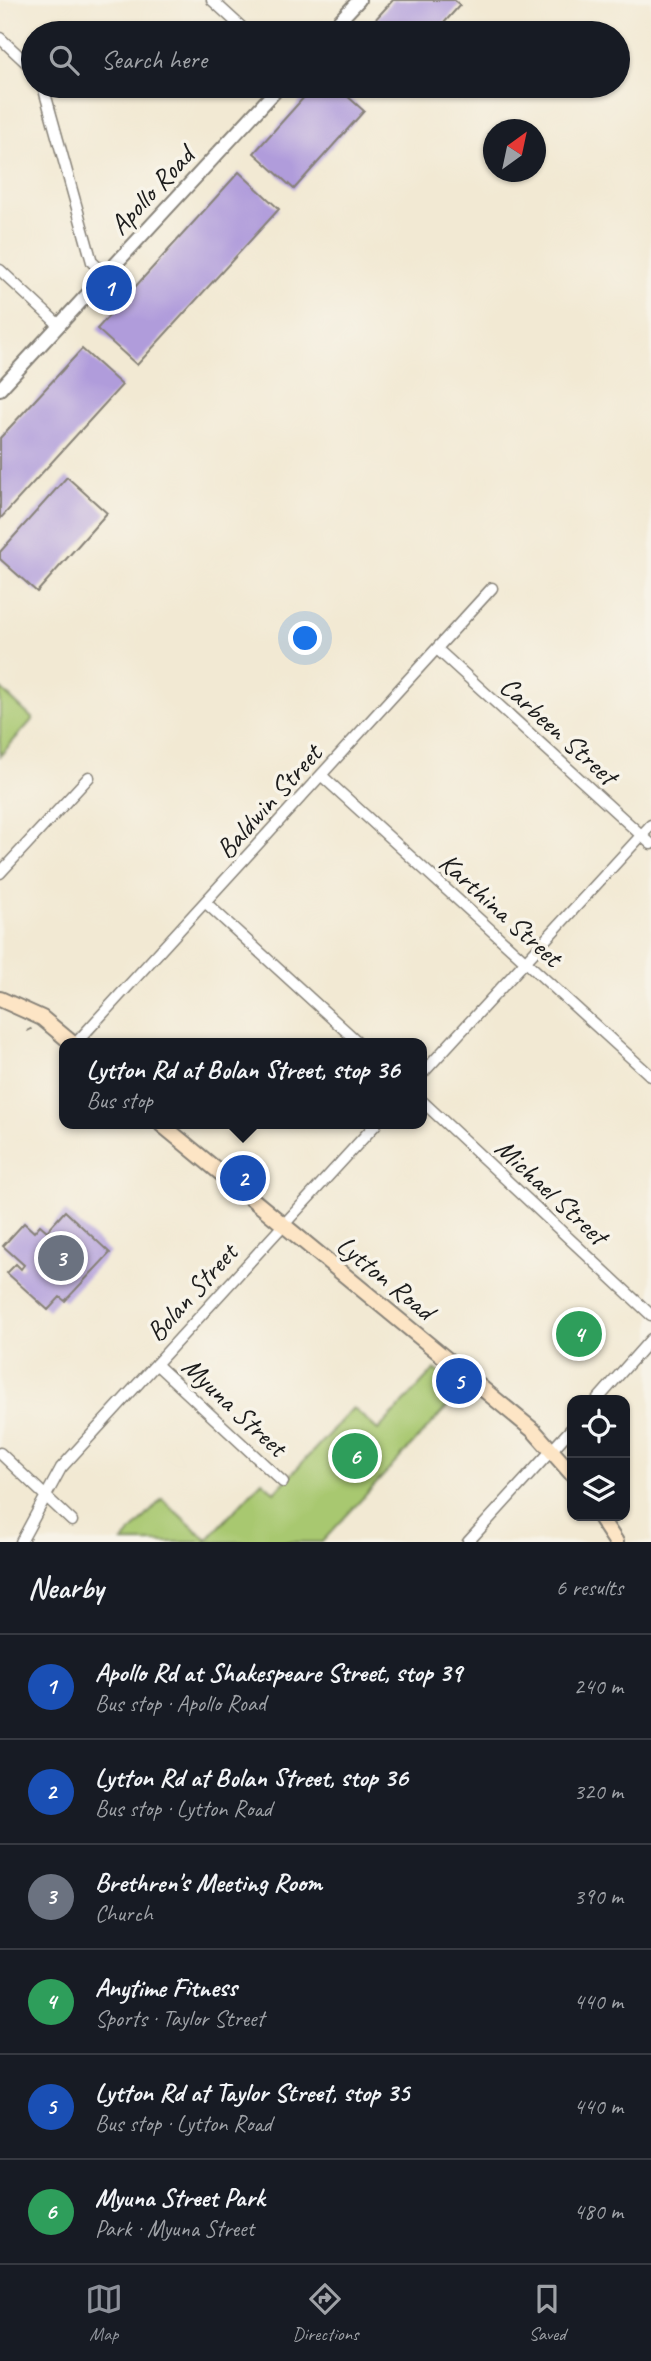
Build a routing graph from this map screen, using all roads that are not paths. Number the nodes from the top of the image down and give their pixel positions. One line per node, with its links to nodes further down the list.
1 (212, 0): 3 (street)
2 (359, 0): 4 (street)
3 (235, 21)
4 (339, 21)
5 (0, 38): 6 (street)
6 (21, 58)
7 (46, 98): 10 (street)
8 (269, 98): 10 (street, Apollo Road)
9 (0, 270): 11 (street)
10 (106, 275): 11 (street, Apollo Road)
11 (59, 325): 12 (street, Apollo Road)
12 (0, 389)
13 (492, 588): 14 (street, Baldwin Street)
14 (437, 649): 15 (street, Baldwin Street); 18 (street, Carbeen Street)
15 (320, 775): 21 (street, Baldwin Street); 22 (street, Karthina Street)
16 (89, 777): 20 (street)
17 (651, 825): 18 (street)
18 (642, 835): 19 (street, Carbeen Street); 22 (street)
19 (651, 844)
20 (0, 873)
21 (206, 903): 25 (street, Baldwin Street); 26 (street)
22 (525, 963): 27 (street); 28 (street, Karthina Street)
23 (0, 999): 24 (main road)
24 (68, 1038)
25 (79, 1038)
26 (354, 1038)
27 (427, 1069)
28 (651, 1076)
29 (427, 1106): 33 (street, Michael Street)
30 (167, 1129): 32 (main road, Lytton Road)
31 (371, 1129): 32 (street, Bolan Street)
32 (284, 1225): 35 (street, Bolan Street); 38 (main road, Lytton Road)
33 (651, 1315)
34 (651, 1339): 36 (street)
35 (156, 1364): 41 (street, Myuna Street); 42 (street, Bolan Street)
36 (601, 1395)
37 (567, 1434): 38 (street)
38 (553, 1449): 40 (main road, Lytton Road); 46 (street)
39 (0, 1453): 42 (street)
40 (567, 1467)
41 (283, 1482)
42 (45, 1496): 43 (street); 45 (street, Bolan Street)
43 (72, 1521)
44 (602, 1521): 47 (main road)
45 (21, 1542)
46 (468, 1542)
47 (616, 1542)

